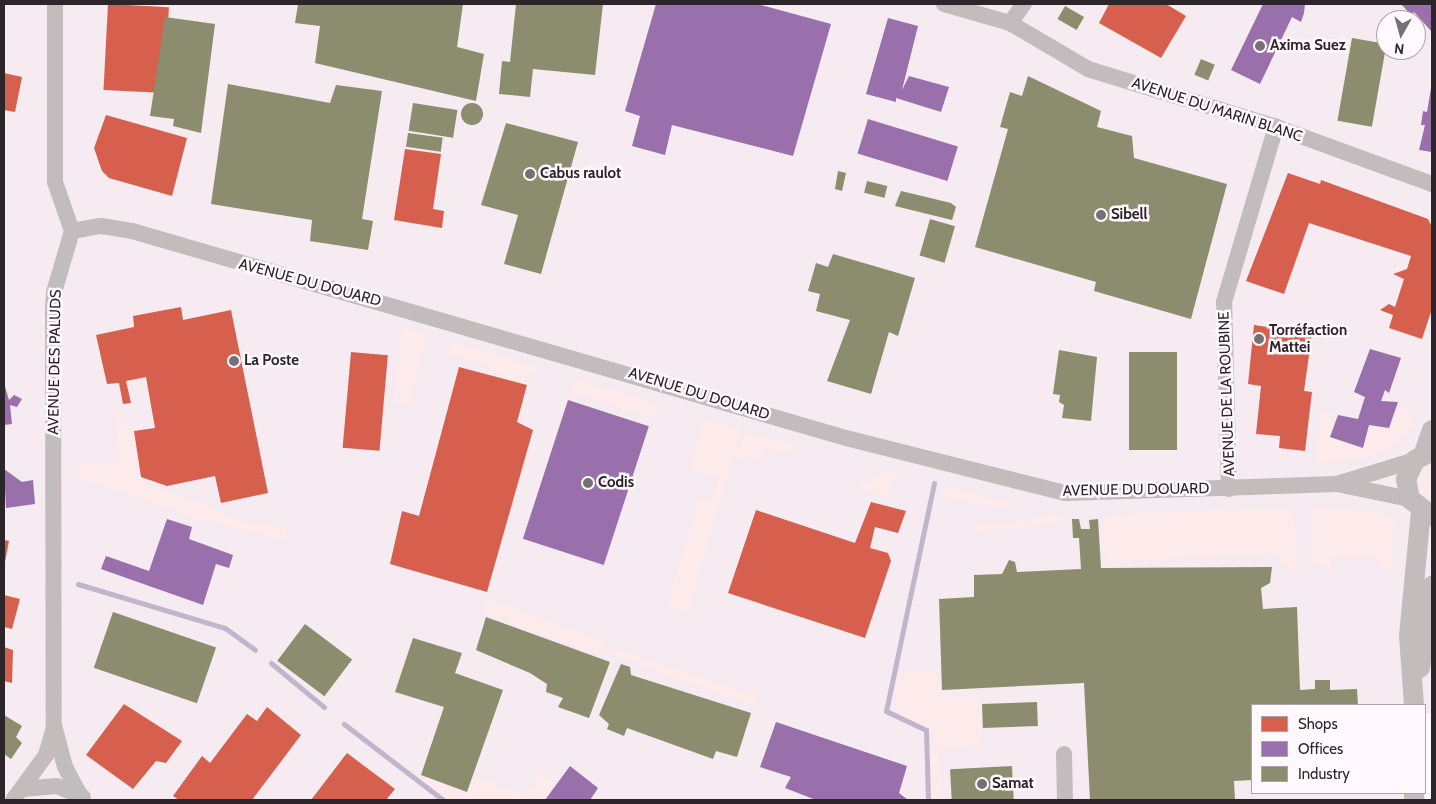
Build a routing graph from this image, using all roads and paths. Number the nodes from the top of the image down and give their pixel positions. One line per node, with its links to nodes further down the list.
1 (55, 4): 7 (street)
2 (944, 4): 4 (street, AVENUE DU MARIN BLANC)
3 (1024, 4): 4 (street)
4 (1010, 22): 5 (street, AVENUE DU MARIN BLANC)
5 (1276, 127): 6 (street, AVENUE DU MARIN BLANC); 11 (street, AVENUE DE LA ROUBINE)
6 (1432, 184)
7 (72, 230): 11 (street, AVENUE DU DOUARD); 16 (street, AVENUE DES PALUDS)
8 (1432, 430): 9 (street)
9 (1424, 454): 10 (street, AVENUE DU DOUARD); 12 (street)
10 (1337, 484): 11 (street, AVENUE DU DOUARD); 12 (street, AVENUE DU DOUARD)
11 (1229, 489)
12 (1421, 509): 14 (street)
13 (1432, 586): 15 (street)
14 (1415, 704)
15 (1415, 704)
16 (54, 725): 18 (street, AVENUE DES PALUDS); 19 (street, AVENUE DES PALUDS)
17 (1064, 754): 20 (street)
18 (18, 795): 19 (street, AVENUE DES PALUDS)
19 (83, 798)
20 (1065, 800)

